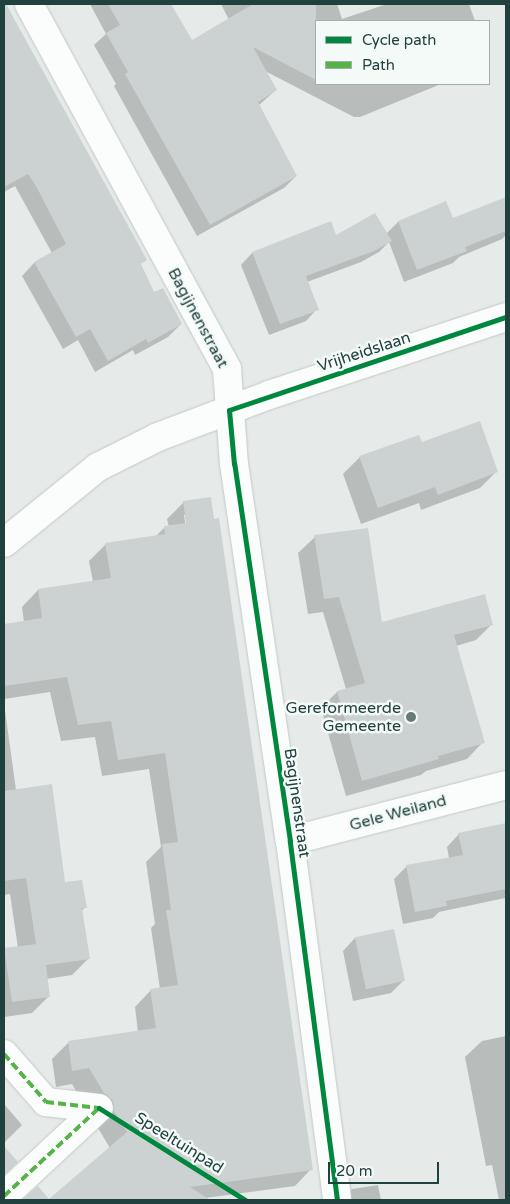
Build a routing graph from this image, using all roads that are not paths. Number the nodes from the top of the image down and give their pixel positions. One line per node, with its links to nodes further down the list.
1 (29, 4): 3 (street, Bagijnenstraat)
2 (506, 317): 3 (street, Vrijheidslaan)
3 (229, 410): 4 (street, Vrijheidslaan); 6 (street, Bagijnenstraat)
4 (4, 542)
5 (506, 785): 6 (street, Gele Weiland)
6 (290, 841): 9 (street, Bagijnenstraat)
7 (4, 1054): 8 (street)
8 (4, 1196)
9 (337, 1200)

